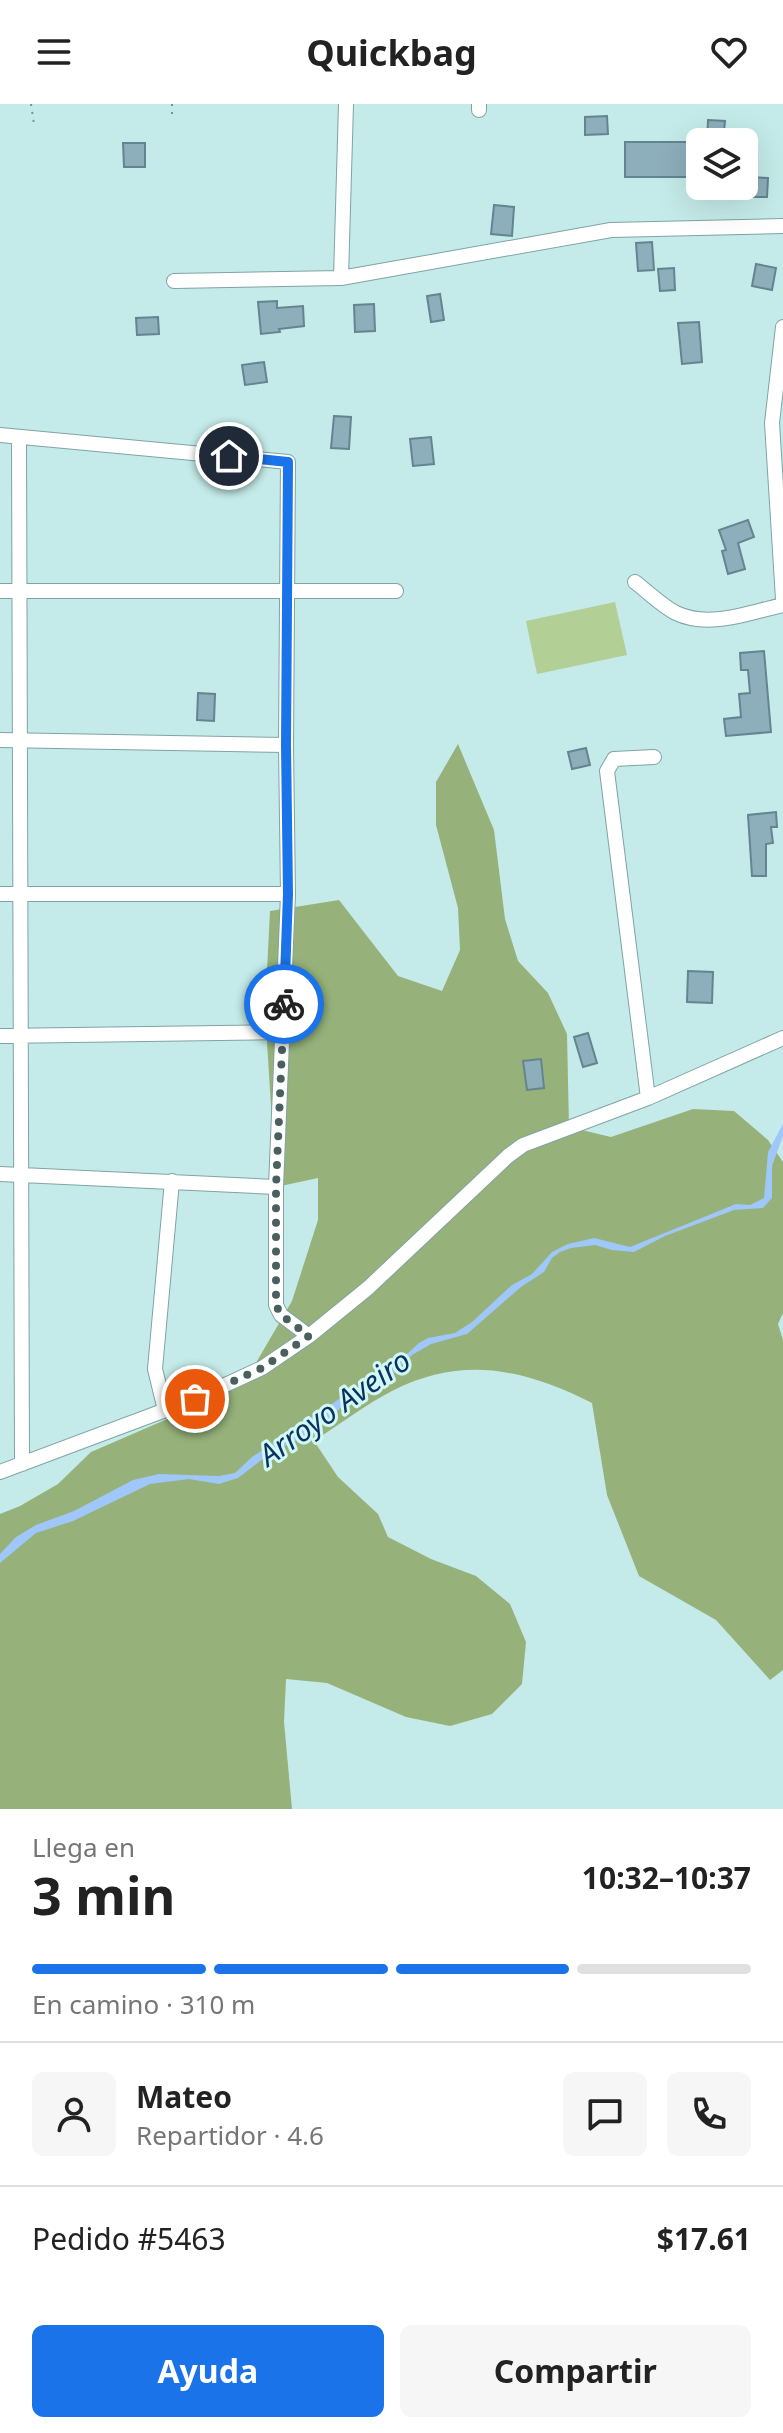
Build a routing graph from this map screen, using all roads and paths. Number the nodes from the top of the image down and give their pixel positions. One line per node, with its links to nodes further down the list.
1 (31, 104): 5 (path)
2 (172, 104): 4 (path)
3 (346, 104): 7 (street)
4 (172, 114)
5 (34, 124)
6 (783, 226): 7 (street)
7 (341, 278): 8 (street)
8 (174, 281)
9 (783, 327): 10 (street)
10 (781, 375): 18 (street)
11 (0, 435): 12 (street)
12 (19, 437): 15 (street); 16 (street)
13 (635, 582): 19 (street)
14 (0, 591): 15 (street)
15 (20, 591): 16 (street); 21 (street)
16 (289, 591): 17 (street); 22 (street)
17 (396, 591)
18 (783, 599)
19 (783, 605)
20 (0, 740): 21 (street)
21 (20, 740): 22 (street); 25 (street)
22 (286, 745): 26 (street)
23 (654, 757): 31 (street)
24 (0, 894): 25 (street)
25 (21, 894): 26 (street); 28 (street)
26 (288, 894): 27 (street)
27 (283, 1032): 28 (street); 35 (street)
28 (21, 1035): 29 (street); 33 (street)
29 (0, 1036)
30 (783, 1038): 31 (street)
31 (648, 1098): 36 (street)
32 (0, 1174): 33 (street)
33 (21, 1174): 34 (street); 38 (street)
34 (172, 1181): 35 (street); 37 (street)
35 (276, 1187): 36 (street)
36 (309, 1336): 37 (street)
37 (165, 1410): 38 (street)
38 (22, 1464): 39 (street)
39 (0, 1472)

